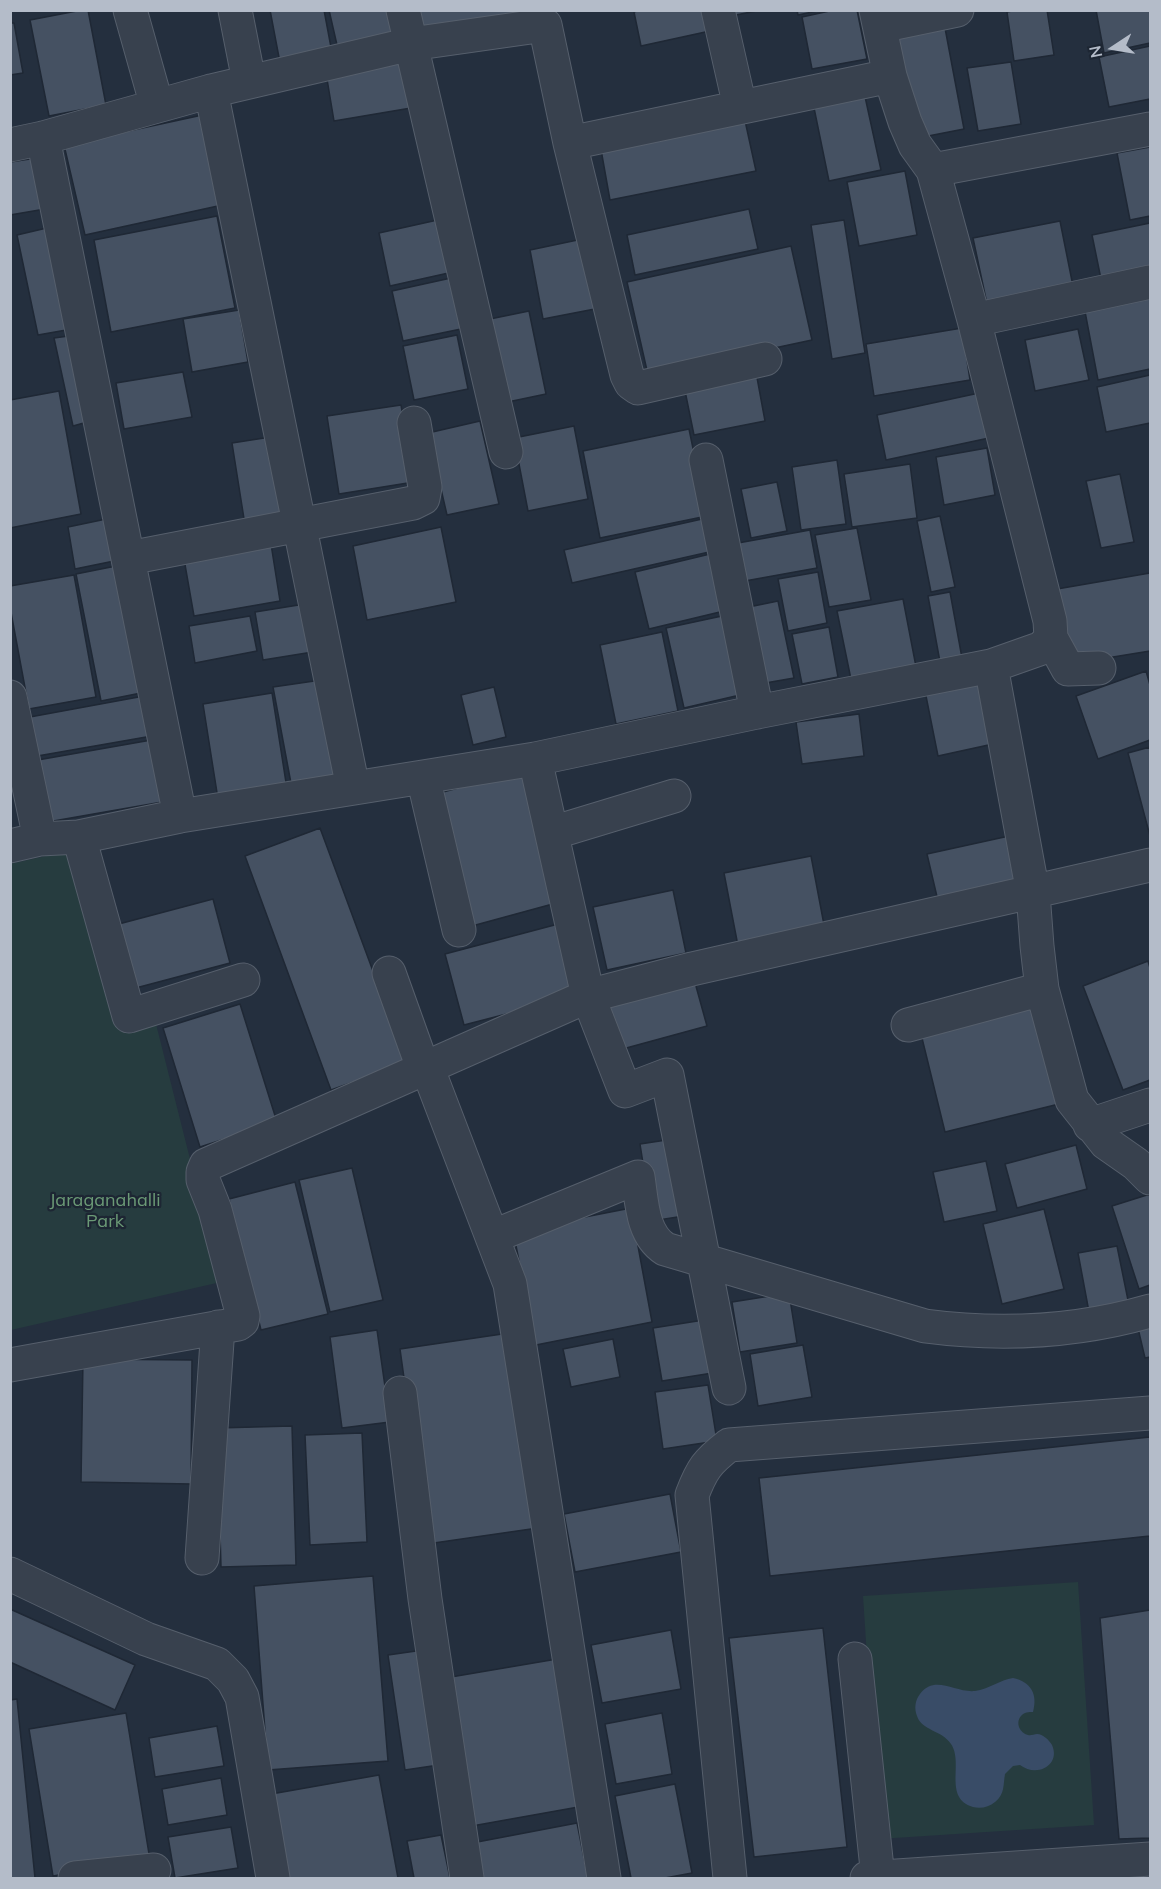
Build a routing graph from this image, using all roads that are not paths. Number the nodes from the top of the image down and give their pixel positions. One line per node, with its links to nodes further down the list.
1 (130, 10): 12 (street)
2 (235, 10): 10 (street)
3 (403, 10): 8 (street)
4 (718, 10): 13 (street)
5 (957, 10): 7 (street)
6 (544, 18): 8 (street); 16 (street)
7 (878, 18): 9 (street)
8 (411, 44): 10 (street); 23 (street)
9 (890, 76): 13 (street); 18 (street)
10 (249, 81): 11 (street)
11 (211, 91): 12 (street); 25 (street)
12 (157, 105): 15 (street)
13 (740, 107): 16 (street)
14 (1150, 129): 18 (street)
15 (43, 138): 17 (street); 26 (street)
16 (570, 143): 21 (street)
17 (10, 145)
18 (933, 170): 20 (street)
19 (1150, 282): 20 (street)
20 (974, 320): 27 (street)
21 (765, 359)
22 (414, 423): 25 (street)
23 (506, 452)
24 (706, 460): 31 (street)
25 (300, 523): 26 (street); 34 (street)
26 (129, 558): 36 (street)
27 (1051, 638): 28 (street); 29 (street)
28 (992, 666): 31 (street); 41 (street)
29 (1099, 668)
30 (10, 697): 39 (street)
31 (757, 712): 32 (street)
32 (535, 759): 33 (street); 37 (street)
33 (423, 777): 34 (street); 42 (street)
34 (353, 788): 36 (street)
35 (674, 796): 37 (street)
36 (180, 816): 38 (street)
37 (552, 833): 46 (street)
38 (79, 837): 39 (street); 44 (street)
39 (25, 843)
40 (1149, 873): 41 (street)
41 (1033, 893): 45 (street); 46 (street)
42 (459, 930)
43 (389, 973): 48 (street)
44 (243, 980)
45 (1042, 989): 47 (street); 50 (street)
46 (588, 996): 48 (street); 53 (street)
47 (908, 1025)
48 (425, 1067): 52 (street); 55 (street)
49 (1150, 1106): 50 (street)
50 (1090, 1125): 51 (street)
51 (1146, 1167)
52 (492, 1237): 53 (street); 68 (street)
53 (705, 1261): 54 (street); 57 (street)
54 (1150, 1311)
55 (218, 1327): 56 (street); 60 (street)
56 (10, 1365)
57 (729, 1388)
58 (400, 1393): 67 (street)
59 (1150, 1413): 69 (street)
60 (201, 1558)
61 (10, 1574): 66 (street)
62 (855, 1659): 70 (street)
63 (1150, 1859): 70 (street)
64 (154, 1870): 65 (street)
65 (75, 1878)
66 (273, 1878)
67 (467, 1878)
68 (604, 1878)
69 (730, 1878)
70 (873, 1878)

